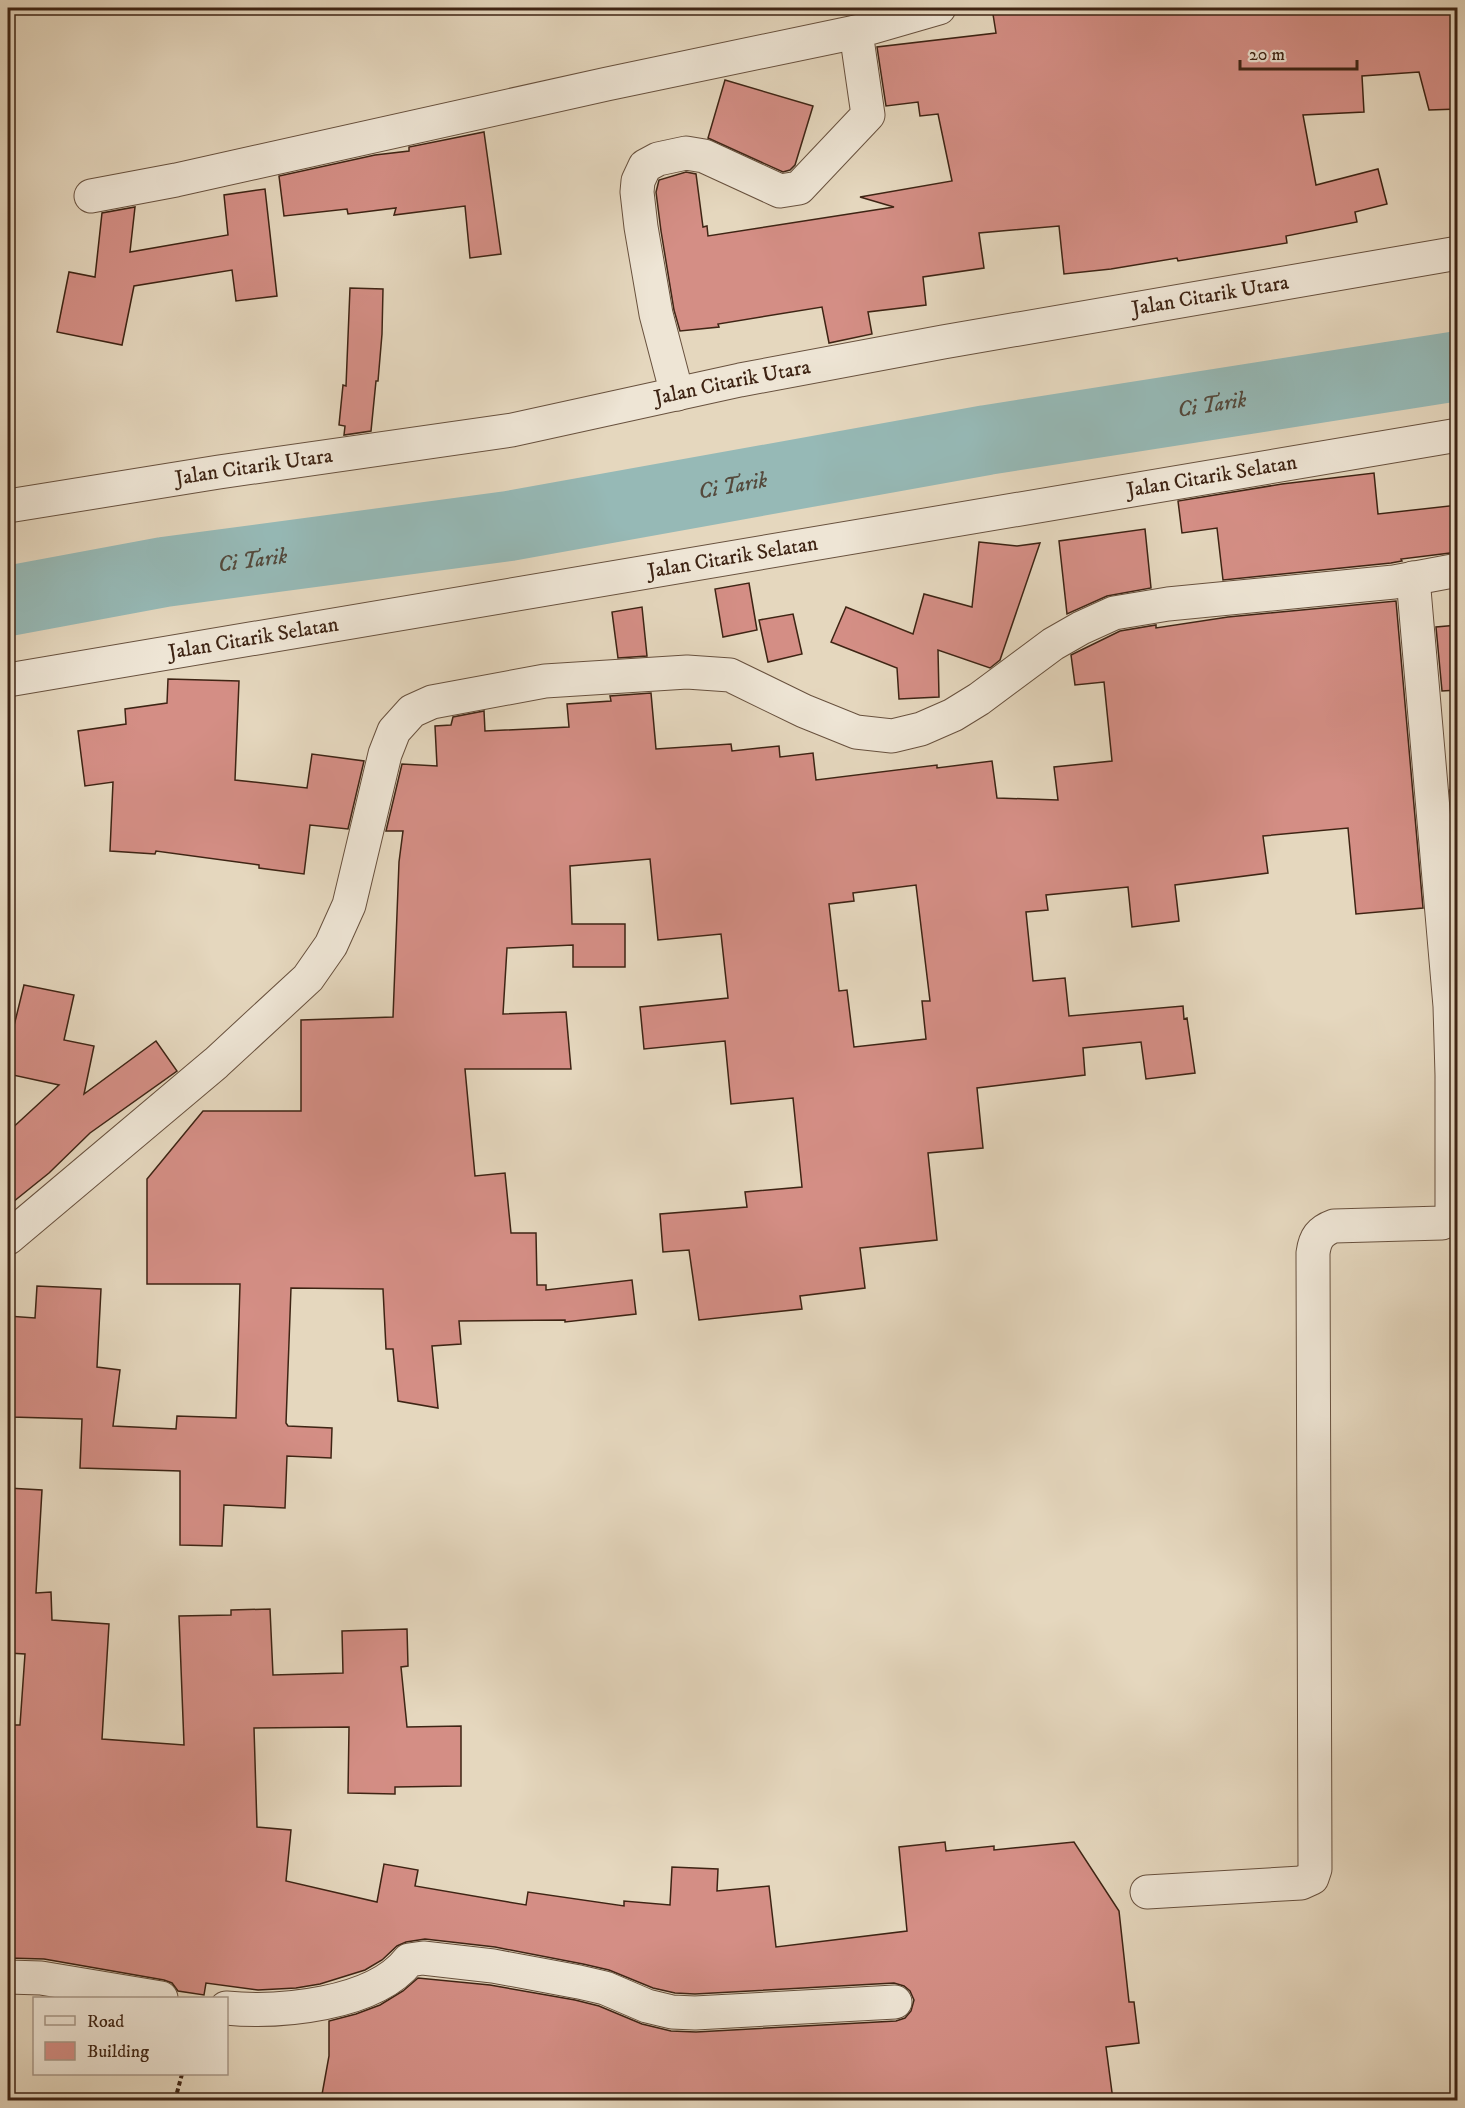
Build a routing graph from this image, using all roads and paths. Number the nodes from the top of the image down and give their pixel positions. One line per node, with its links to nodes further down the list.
1 (939, 8): 2 (street)
2 (856, 32): 3 (street); 5 (street)
3 (91, 196)
4 (1458, 253): 5 (street, Jalan Citarik Utara)
5 (677, 394): 7 (street, Jalan Citarik Utara)
6 (1458, 435): 10 (street, Jalan Citarik Selatan)
7 (8, 506)
8 (1458, 570): 9 (street)
9 (1413, 578): 11 (street); 12 (street)
10 (8, 680)
11 (8, 1238)
12 (1147, 1892)
13 (8, 1977): 14 (street)
14 (155, 1997)
15 (895, 2002): 16 (street)
16 (228, 2008)
17 (181, 2075): 18 (path)
18 (175, 2100)

